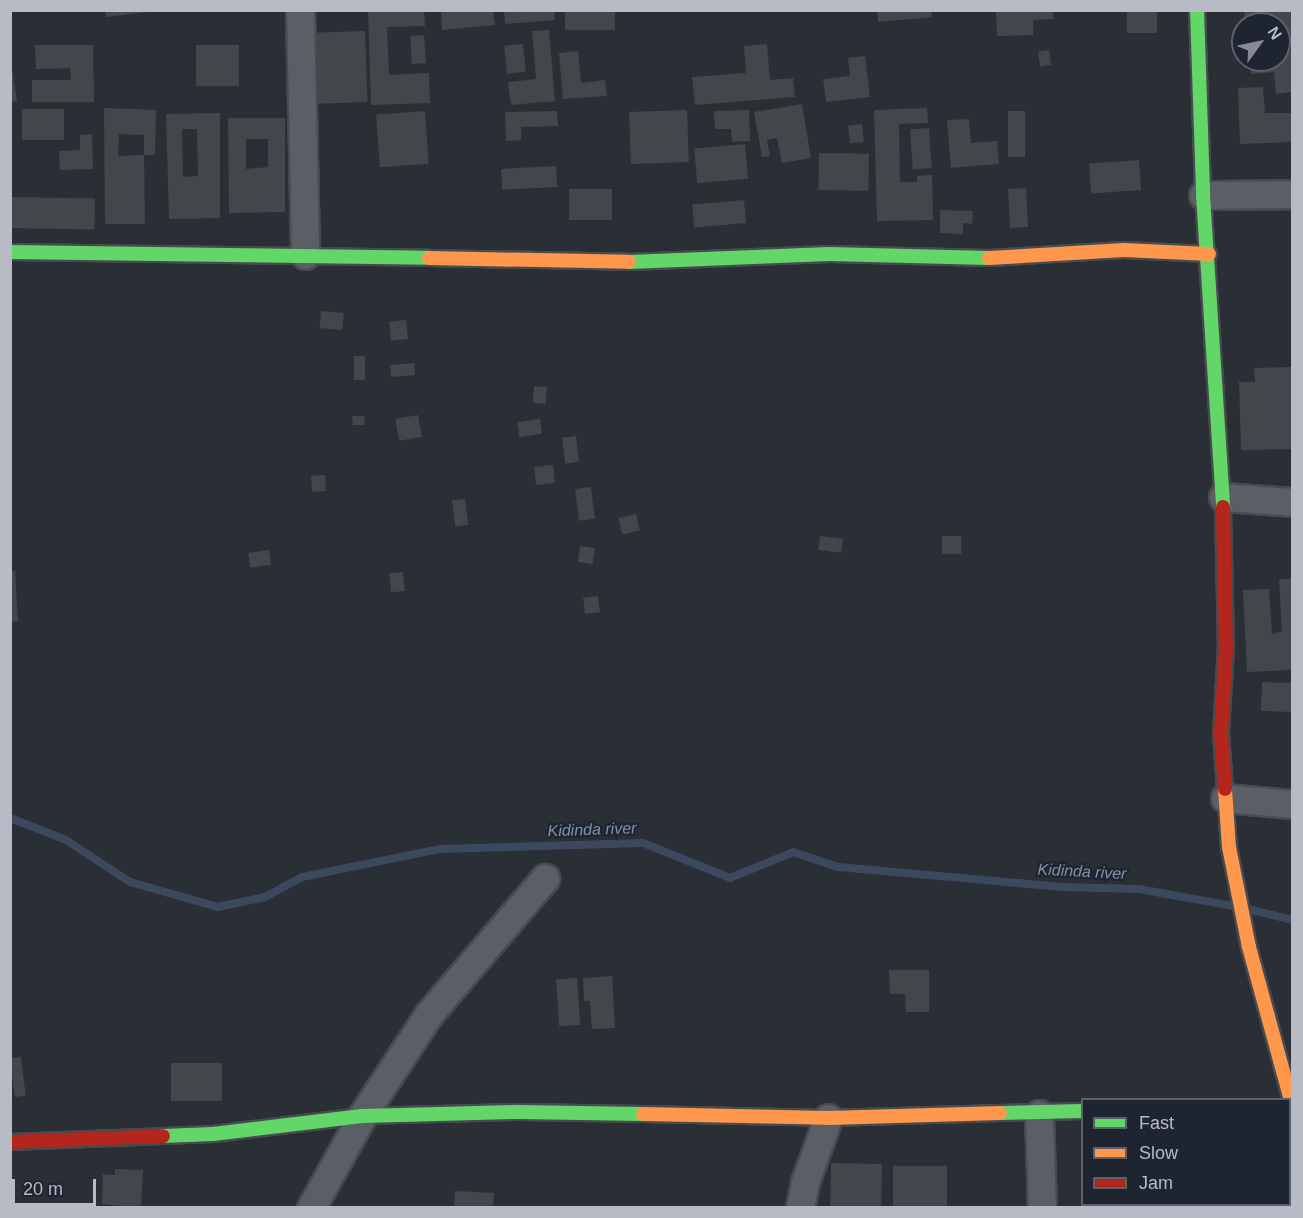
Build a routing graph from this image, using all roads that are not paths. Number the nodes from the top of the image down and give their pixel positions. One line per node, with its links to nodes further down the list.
1 (300, 10): 7 (street)
2 (1197, 10): 4 (street)
3 (1293, 194): 4 (street)
4 (1203, 195): 6 (street)
5 (10, 252): 7 (street)
6 (1209, 254): 7 (street); 8 (street)
7 (305, 255)
8 (1222, 497): 9 (street); 10 (street)
9 (1293, 502)
10 (1225, 798): 11 (street); 13 (street)
11 (1293, 804)
12 (545, 878): 16 (street)
13 (1293, 1104)
14 (1081, 1111): 15 (street)
15 (1039, 1114): 17 (street); 21 (street)
16 (362, 1116): 17 (street); 18 (street); 19 (street)
17 (828, 1118): 20 (street)
18 (10, 1142)
19 (311, 1208)
20 (800, 1208)
21 (1042, 1208)

